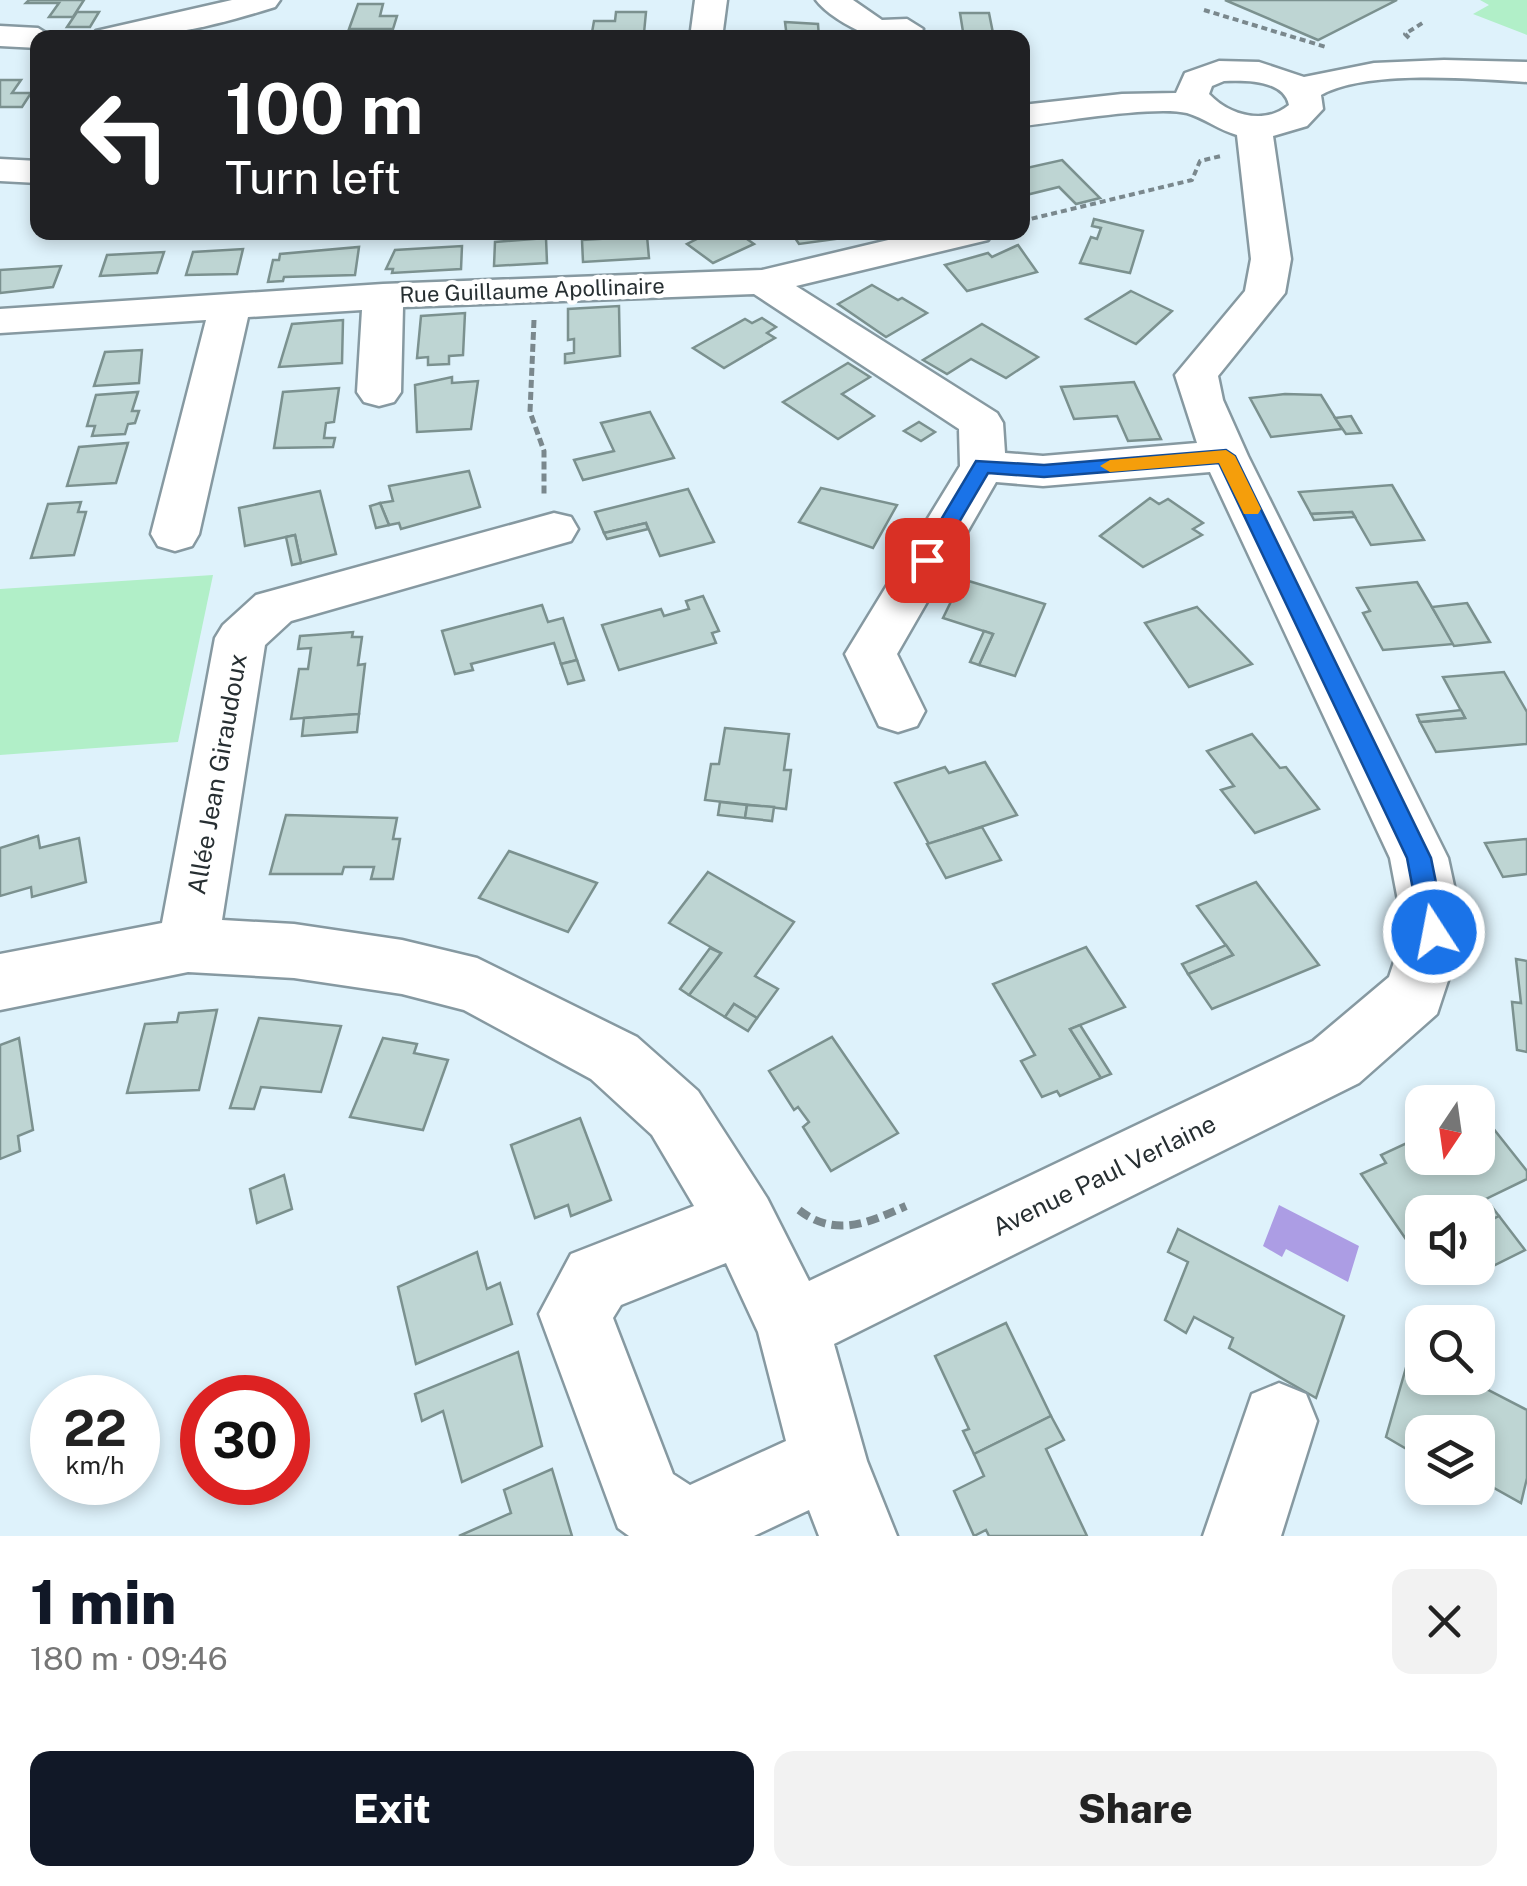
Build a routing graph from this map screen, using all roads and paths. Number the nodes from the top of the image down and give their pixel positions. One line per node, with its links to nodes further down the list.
1 (264, 0): 6 (street)
2 (712, 0): 7 (street)
3 (832, 0): 8 (street)
4 (1204, 10): 12 (path)
5 (1424, 22): 11 (path)
6 (150, 30)
7 (707, 30)
8 (906, 30)
9 (0, 36): 10 (street)
10 (30, 38)
11 (1398, 43)
12 (1332, 47)
13 (1527, 72): 14 (street)
14 (1302, 92): 15 (street); 17 (street)
15 (1196, 103): 16 (street); 17 (street)
16 (1030, 115)
17 (1256, 141): 20 (path); 28 (street, Avenue Paul Verlaine)
18 (0, 170): 19 (street)
19 (30, 172)
20 (1030, 219)
21 (940, 240): 22 (street, Rue Guillaume Apollinaire)
22 (762, 282): 23 (street, Rue Guillaume Apollinaire); 29 (street)
23 (536, 288): 24 (street, Rue Guillaume Apollinaire); 30 (path)
24 (383, 296): 25 (street, Rue Guillaume Apollinaire); 27 (street)
25 (230, 306): 26 (street, Rue Guillaume Apollinaire); 31 (street)
26 (0, 321)
27 (379, 392)
28 (1226, 456): 29 (street); 37 (street, Avenue Paul Verlaine)
29 (983, 466): 32 (street)
30 (554, 529): 33 (street, Allée Jean Giraudoux)
31 (174, 534)
32 (898, 711)
33 (188, 945): 34 (street); 36 (street)
34 (0, 982)
35 (913, 1204): 36 (path)
36 (765, 1210): 37 (street); 39 (street)
37 (793, 1326): 39 (street)
38 (1279, 1422): 41 (street)
39 (829, 1461): 40 (street)
40 (858, 1536)
41 (1242, 1536)

